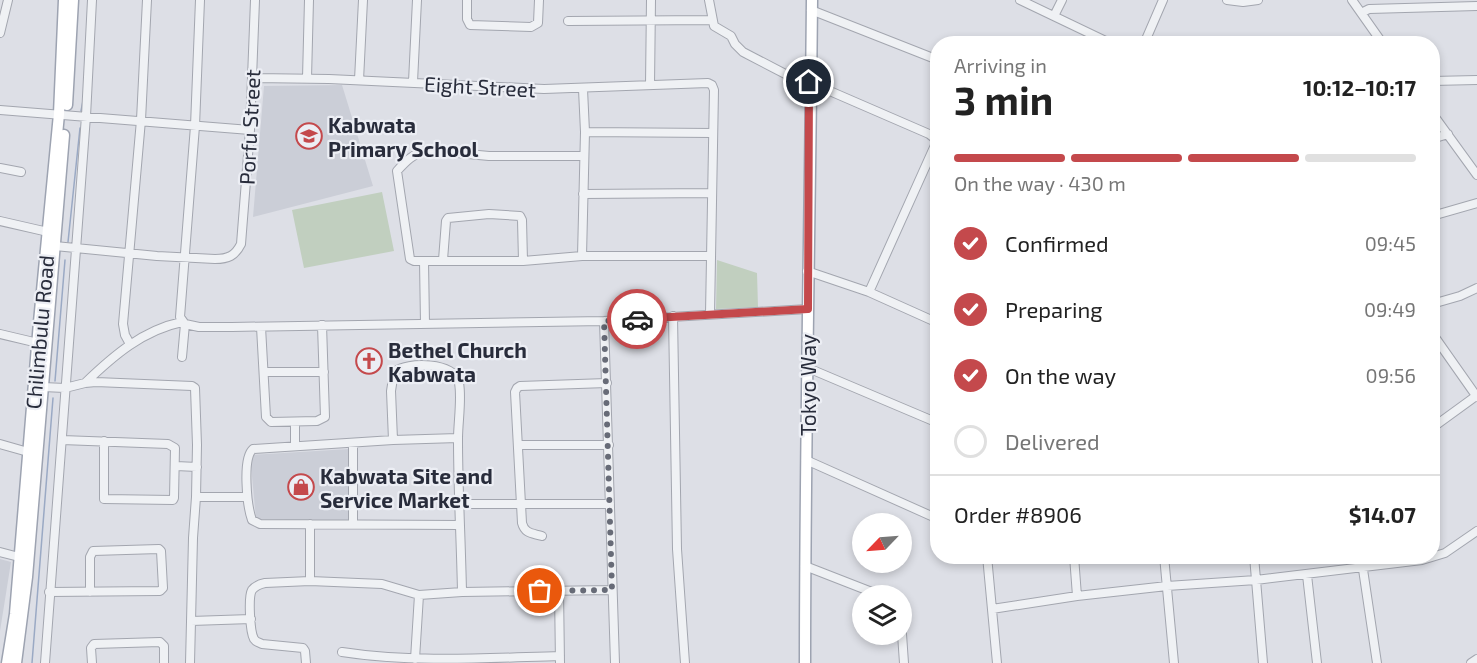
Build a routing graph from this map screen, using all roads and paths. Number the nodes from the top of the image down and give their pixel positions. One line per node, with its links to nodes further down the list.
1 (8, 0): 28 (street)
2 (64, 0): 43 (main road, Chilimbulu Road)
3 (73, 0): 43 (main road, Chilimbulu Road)
4 (92, 0): 44 (street)
5 (147, 0): 45 (street)
6 (200, 0): 47 (street)
7 (255, 0): 33 (street, Porfu Street)
8 (309, 0): 34 (street)
9 (363, 0): 35 (street)
10 (417, 0): 38 (street)
11 (468, 0): 12 (street)
12 (539, 0)
13 (651, 0): 27 (street)
14 (709, 0): 25 (street)
15 (1020, 0): 24 (street)
16 (1062, 0): 24 (street)
17 (1163, 0): 30 (street)
18 (1227, 0): 19 (street)
19 (1258, 0)
20 (1352, 0): 23 (street)
21 (812, 5): 32 (street); 39 (main road, Tokyo Way)
22 (1477, 6): 23 (street)
23 (1361, 13): 31 (street)
24 (1054, 16): 29 (street)
25 (712, 20): 27 (street); 39 (street)
26 (568, 21): 27 (street)
27 (651, 22): 40 (street)
28 (0, 33)
29 (1095, 36)
30 (1147, 36)
31 (1377, 36)
32 (930, 57)
33 (252, 78): 34 (street, Eight Street); 48 (street, Porfu Street)
34 (307, 78): 35 (street, Eight Street)
35 (359, 80): 38 (street, Eight Street)
36 (1477, 80): 37 (street)
37 (1440, 81)
38 (413, 82): 41 (street, Eight Street)
39 (809, 82): 52 (street); 74 (main road, Tokyo Way)
40 (650, 85): 41 (street, Eight Street); 50 (street, Eight Street)
41 (583, 88): 49 (street)
42 (0, 110): 43 (street)
43 (63, 114): 44 (street); 64 (main road, Chilimbulu Road); 65 (main road, Chilimbulu Road)
44 (86, 116): 45 (street); 66 (street)
45 (141, 120): 47 (street); 67 (street)
46 (1440, 124): 51 (street)
47 (195, 126): 48 (street); 70 (street)
48 (250, 130): 70 (street, Porfu Street)
49 (585, 132): 50 (street); 54 (street)
50 (713, 133): 59 (street)
51 (1448, 134): 53 (street); 58 (street)
52 (930, 135)
53 (1440, 136)
54 (584, 156): 60 (street); 72 (street)
55 (930, 156): 76 (street)
56 (0, 169): 57 (street)
57 (21, 172)
58 (1477, 176)
59 (712, 193): 60 (street); 69 (street)
60 (583, 194): 68 (street)
61 (1477, 203): 62 (street)
62 (1440, 214)
63 (0, 221): 64 (street)
64 (48, 232): 88 (main road, Chilimbulu Road)
65 (55, 246): 66 (street); 97 (main road, Chilimbulu Road)
66 (76, 248): 67 (street); 98 (street)
67 (130, 252): 70 (street); 89 (street)
68 (582, 256): 69 (street); 73 (street)
69 (711, 256): 79 (street)
70 (184, 257): 83 (street)
71 (443, 260): 72 (street); 73 (street); 73 (street)
72 (424, 261): 84 (street)
73 (523, 261)
74 (807, 271): 76 (street); 78 (main road, Tokyo Way)
75 (1477, 288): 77 (street)
76 (869, 292): 81 (street)
77 (1440, 302)
78 (808, 309): 79 (street); 92 (main road, Tokyo Way)
79 (710, 314): 80 (street)
80 (673, 316): 82 (street); 167 (street)
81 (930, 319)
82 (604, 321): 84 (street); 96 (street)
83 (183, 323): 86 (street); 89 (street); 91 (street)
84 (425, 324): 85 (street)
85 (322, 325): 86 (street); 94 (street)
86 (261, 327): 93 (street)
87 (0, 334): 88 (street)
88 (38, 343): 112 (main road, Chilimbulu Road)
89 (130, 344): 95 (street)
90 (1440, 344): 99 (street)
91 (182, 357)
92 (808, 368): 100 (street); 113 (main road, Tokyo Way)
93 (264, 372): 94 (street); 101 (street)
94 (324, 372): 101 (street)
95 (85, 383): 98 (street); 115 (street)
96 (607, 383): 109 (street); 110 (street)
97 (43, 387): 98 (street); 160 (main road, Chilimbulu Road)
98 (64, 388): 104 (street)
99 (1477, 396): 102 (street)
100 (930, 420)
101 (295, 422): 111 (street)
102 (1440, 422)
103 (458, 438): 105 (street); 105 (street); 118 (street)
104 (62, 440): 106 (street); 145 (street)
105 (393, 440): 107 (street)
106 (104, 441): 114 (street); 114 (street)
107 (353, 443): 111 (street); 123 (street)
108 (0, 444): 112 (street)
109 (518, 445): 110 (street); 119 (street)
110 (609, 445): 120 (street)
111 (295, 446): 117 (street)
112 (28, 452): 129 (main road, Chilimbulu Road)
113 (806, 460): 121 (street); 136 (main road, Tokyo Way)
114 (176, 466): 115 (street)
115 (197, 467): 116 (street)
116 (196, 497): 117 (street); 152 (street)
117 (247, 497): 122 (street)
118 (459, 504): 119 (street); 124 (street)
119 (521, 504): 120 (street); 126 (street)
120 (610, 504): 144 (street)
121 (930, 515)
122 (310, 524): 123 (street); 140 (street)
123 (353, 524): 124 (street)
124 (460, 525): 147 (street)
125 (1477, 531): 128 (street)
126 (542, 536)
127 (0, 552): 129 (street)
128 (1440, 555)
129 (19, 557): 159 (main road, Chilimbulu Road)
130 (988, 564): 150 (street)
131 (1075, 564): 149 (street)
132 (1165, 564): 142 (street)
133 (1255, 564): 139 (street)
134 (1362, 564): 137 (street)
135 (1389, 564): 137 (street)
136 (805, 566): 141 (street); 168 (main road, Tokyo Way)
137 (1362, 568): 138 (street); 174 (street)
138 (1307, 574): 139 (street); 173 (street)
139 (1256, 580): 142 (street); 172 (street)
140 (310, 582): 148 (street); 151 (street)
141 (854, 585)
142 (1167, 586): 149 (street); 171 (street)
143 (559, 590): 144 (street); 147 (street); 156 (street)
144 (612, 590): 166 (street)
145 (49, 592): 146 (street); 161 (street)
146 (90, 592): 146 (street)
147 (462, 592): 148 (street)
148 (419, 595): 155 (street)
149 (1077, 596): 150 (street)
150 (992, 609): 170 (street)
151 (251, 619): 152 (street); 165 (street)
152 (191, 621): 164 (street)
153 (903, 645): 169 (street)
154 (342, 652): 158 (street)
155 (415, 659): 156 (street); 158 (street)
156 (560, 659)
157 (1477, 659): 175 (street)
158 (376, 661)
159 (7, 663)
160 (16, 663)
161 (45, 663)
162 (92, 663): 163 (street)
163 (164, 663)
164 (190, 663)
165 (306, 663)
166 (615, 663)
167 (685, 663)
168 (805, 663)
169 (904, 663)
170 (997, 663)
171 (1174, 663)
172 (1263, 663)
173 (1317, 663)
174 (1377, 663)
175 (1472, 663)

